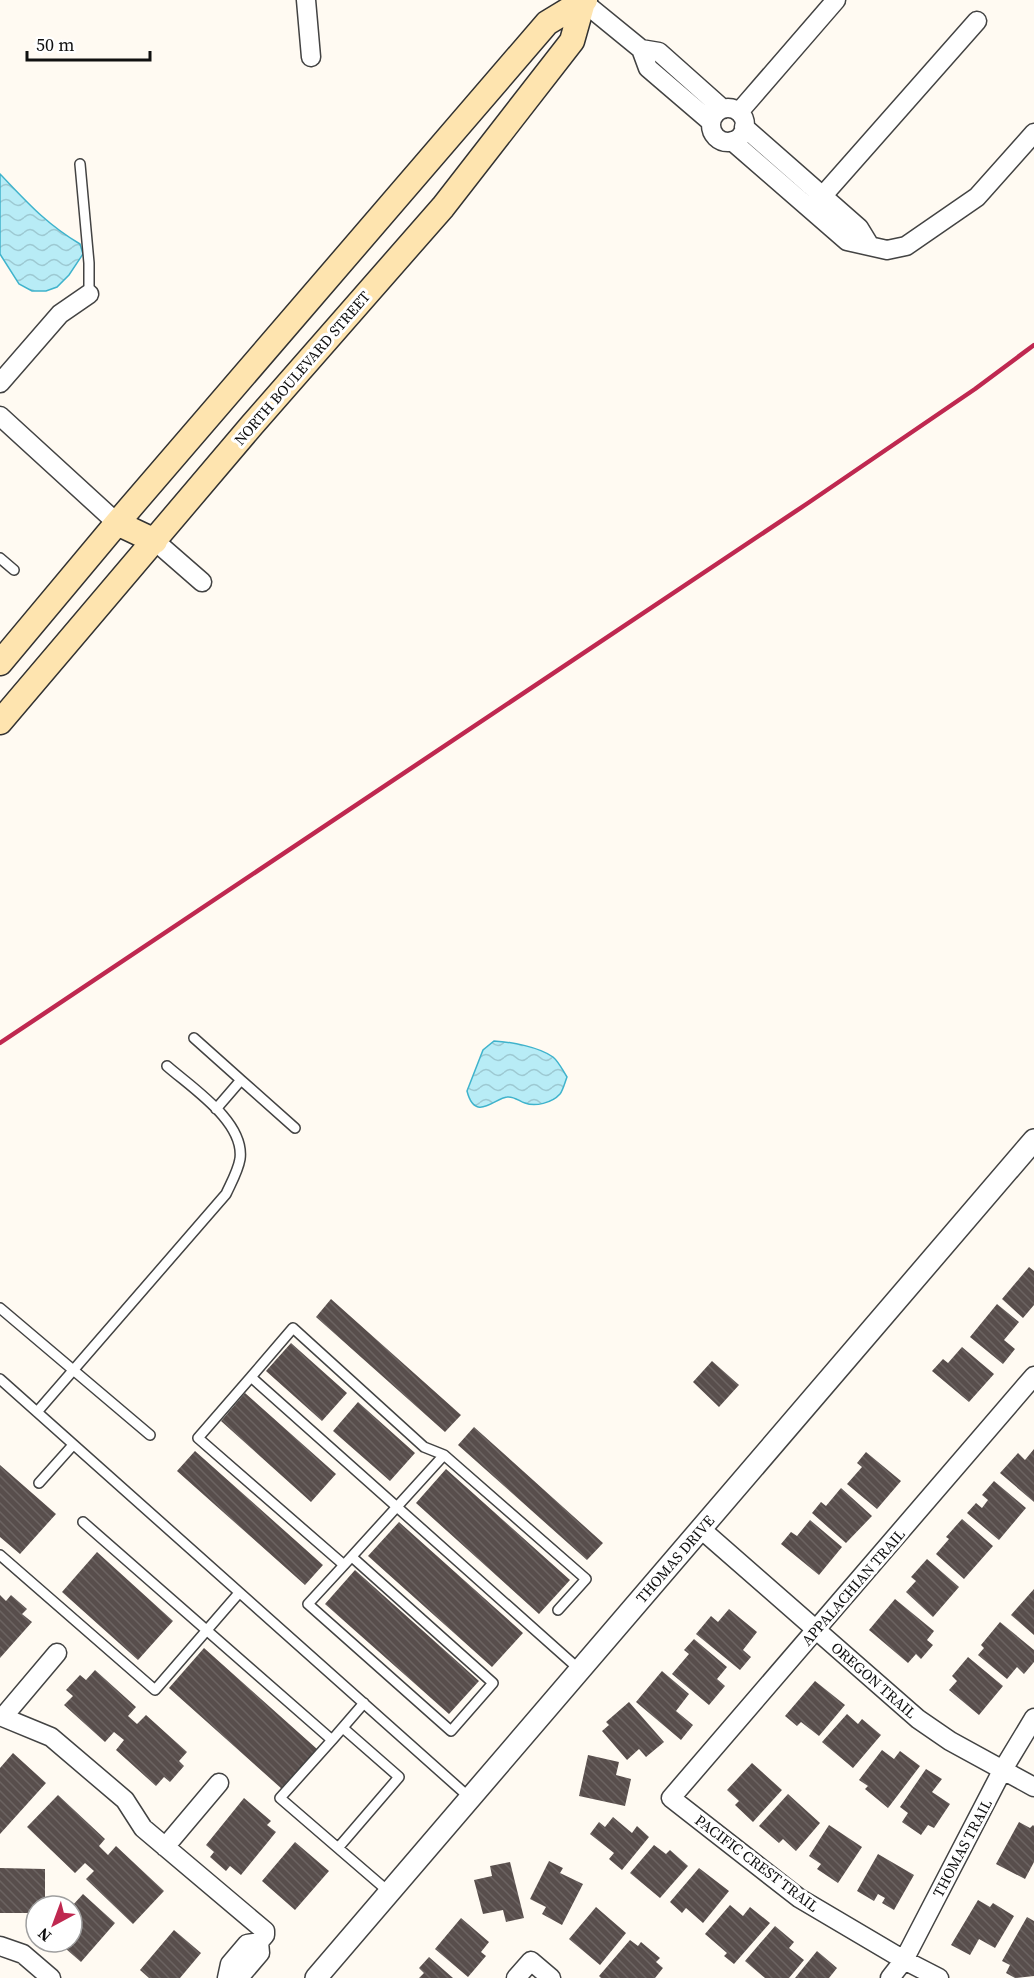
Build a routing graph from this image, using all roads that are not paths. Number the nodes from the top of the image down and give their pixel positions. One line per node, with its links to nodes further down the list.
1 (306, 0): 5 (street)
2 (836, 0): 6 (street)
3 (583, 1): 6 (street); 13 (main road); 14 (main road, NORTH BOULEVARD STREET)
4 (977, 21): 9 (street)
5 (311, 57)
6 (730, 122): 9 (street)
7 (1034, 133): 9 (street)
8 (80, 164): 10 (lane)
9 (817, 203)
10 (89, 294): 11 (street)
11 (0, 383)
12 (0, 416): 13 (street)
13 (117, 523): 14 (main road); 18 (main road)
14 (155, 540): 17 (street); 19 (main road, NORTH BOULEVARD STREET)
15 (0, 558): 16 (lane)
16 (14, 570)
17 (202, 582)
18 (0, 663)
19 (0, 722)
20 (194, 1038): 22 (lane)
21 (167, 1066): 23 (lane)
22 (242, 1080): 23 (lane); 24 (lane)
23 (216, 1109): 27 (lane)
24 (294, 1128)
25 (1034, 1140): 38 (street, THOMAS DRIVE)
26 (0, 1308): 27 (lane)
27 (73, 1370): 31 (lane); 32 (lane)
28 (1034, 1376): 45 (street, APPALACHIAN TRAIL)
29 (251, 1377): 34 (lane); 36 (lane); 41 (lane)
30 (0, 1379): 31 (lane)
31 (37, 1412): 33 (lane)
32 (150, 1435)
33 (73, 1445): 35 (lane); 42 (lane)
34 (444, 1455): 36 (lane); 43 (lane)
35 (39, 1483)
36 (395, 1507): 40 (lane); 47 (lane)
37 (83, 1522): 44 (lane)
38 (701, 1529): 45 (street, OREGON TRAIL); 47 (street, THOMAS DRIVE)
39 (0, 1555): 44 (lane)
40 (352, 1557): 41 (lane); 41 (lane)
41 (344, 1565)
42 (239, 1593): 44 (lane); 48 (lane)
43 (558, 1610)
44 (207, 1630): 52 (lane)
45 (815, 1630): 53 (street, OREGON TRAIL); 57 (street, APPALACHIAN TRAIL)
46 (57, 1653): 49 (street)
47 (580, 1670): 56 (street, THOMAS DRIVE)
48 (364, 1703): 51 (lane); 56 (lane)
49 (2, 1717): 58 (street)
50 (1034, 1718): 53 (street, THOMAS TRAIL)
51 (342, 1728): 52 (lane); 59 (lane)
52 (332, 1740): 59 (lane)
53 (1002, 1771): 55 (street, OREGON TRAIL); 62 (street, THOMAS TRAIL)
54 (219, 1783): 58 (street)
55 (1034, 1787)
56 (470, 1798): 60 (street, THOMAS DRIVE)
57 (671, 1798): 62 (street, PACIFIC CREST TRAIL)
58 (165, 1847): 64 (street)
59 (338, 1848): 60 (lane)
60 (389, 1892): 65 (street, THOMAS DRIVE)
61 (0, 1946): 63 (street)
62 (904, 1960): 68 (street, THOMAS TRAIL); 69 (street, PACIFIC CREST TRAIL)
63 (51, 1978)
64 (228, 1978)
65 (315, 1978)
66 (516, 1978): 67 (street)
67 (551, 1978)
68 (890, 1978)
69 (939, 1978)

